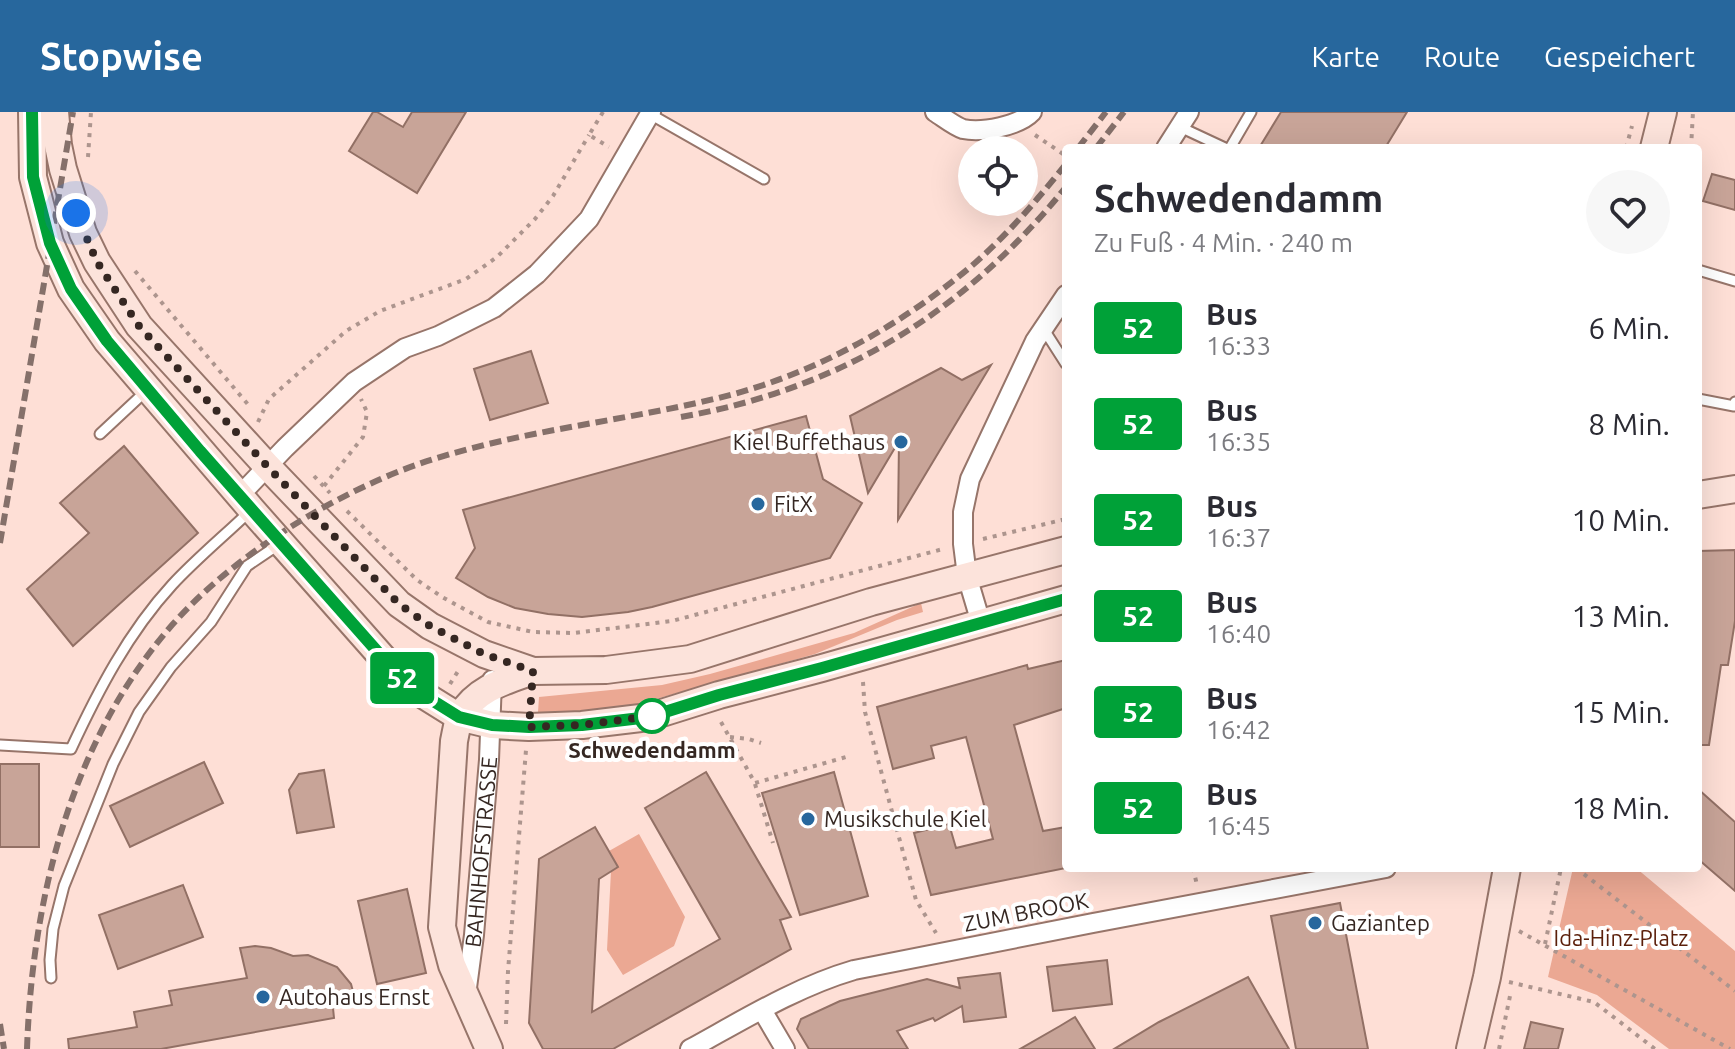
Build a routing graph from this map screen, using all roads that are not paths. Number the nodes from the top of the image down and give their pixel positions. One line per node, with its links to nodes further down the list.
1 (32, 112): 19 (main road)
2 (55, 112): 23 (main road)
3 (935, 112): 4 (street)
4 (1032, 112)
5 (1251, 112): 11 (lane)
6 (1663, 112): 12 (main road)
7 (650, 113): 13 (lane); 23 (street)
8 (1184, 119): 9 (street); 10 (lane)
9 (1168, 144)
10 (1222, 144)
11 (1231, 144)
12 (1655, 144)
13 (764, 179)
14 (1702, 271): 15 (lane)
15 (1735, 281)
16 (1062, 301): 17 (street)
17 (1043, 328): 18 (lane); 31 (street)
18 (1062, 358)
19 (148, 389): 22 (lane); 28 (main road)
20 (1702, 400): 21 (lane)
21 (1735, 402)
22 (100, 434)
23 (276, 457): 28 (street); 34 (main road)
24 (1702, 478): 25 (main road)
25 (1735, 482)
26 (1735, 489): 27 (main road)
27 (1702, 494)
28 (246, 502): 29 (main road); 39 (lane)
29 (281, 543): 37 (main road); 42 (lane)
30 (1062, 551): 31 (main road)
31 (967, 576): 33 (street); 35 (main road)
32 (1062, 600): 33 (main road)
33 (981, 623): 38 (main road)
34 (484, 654): 35 (main road); 36 (street, BAHNHOFSTRASSE)
35 (533, 671): 36 (main road)
36 (493, 685): 37 (main road); 38 (street, BAHNHOFSTRASSE)
37 (459, 717): 38 (main road); 43 (main road, BAHNHOFSTRASSE)
38 (492, 725): 43 (street, BAHNHOFSTRASSE)
39 (0, 745)
40 (1365, 872): 44 (street, ZUM BROOK)
41 (1506, 872): 48 (main road)
42 (51, 978)
43 (466, 995): 45 (main road, BAHNHOFSTRASSE)
44 (762, 1010): 46 (street, ZUM BROOK); 47 (street)
45 (497, 1040)
46 (690, 1049)
47 (785, 1049)
48 (1470, 1049)

